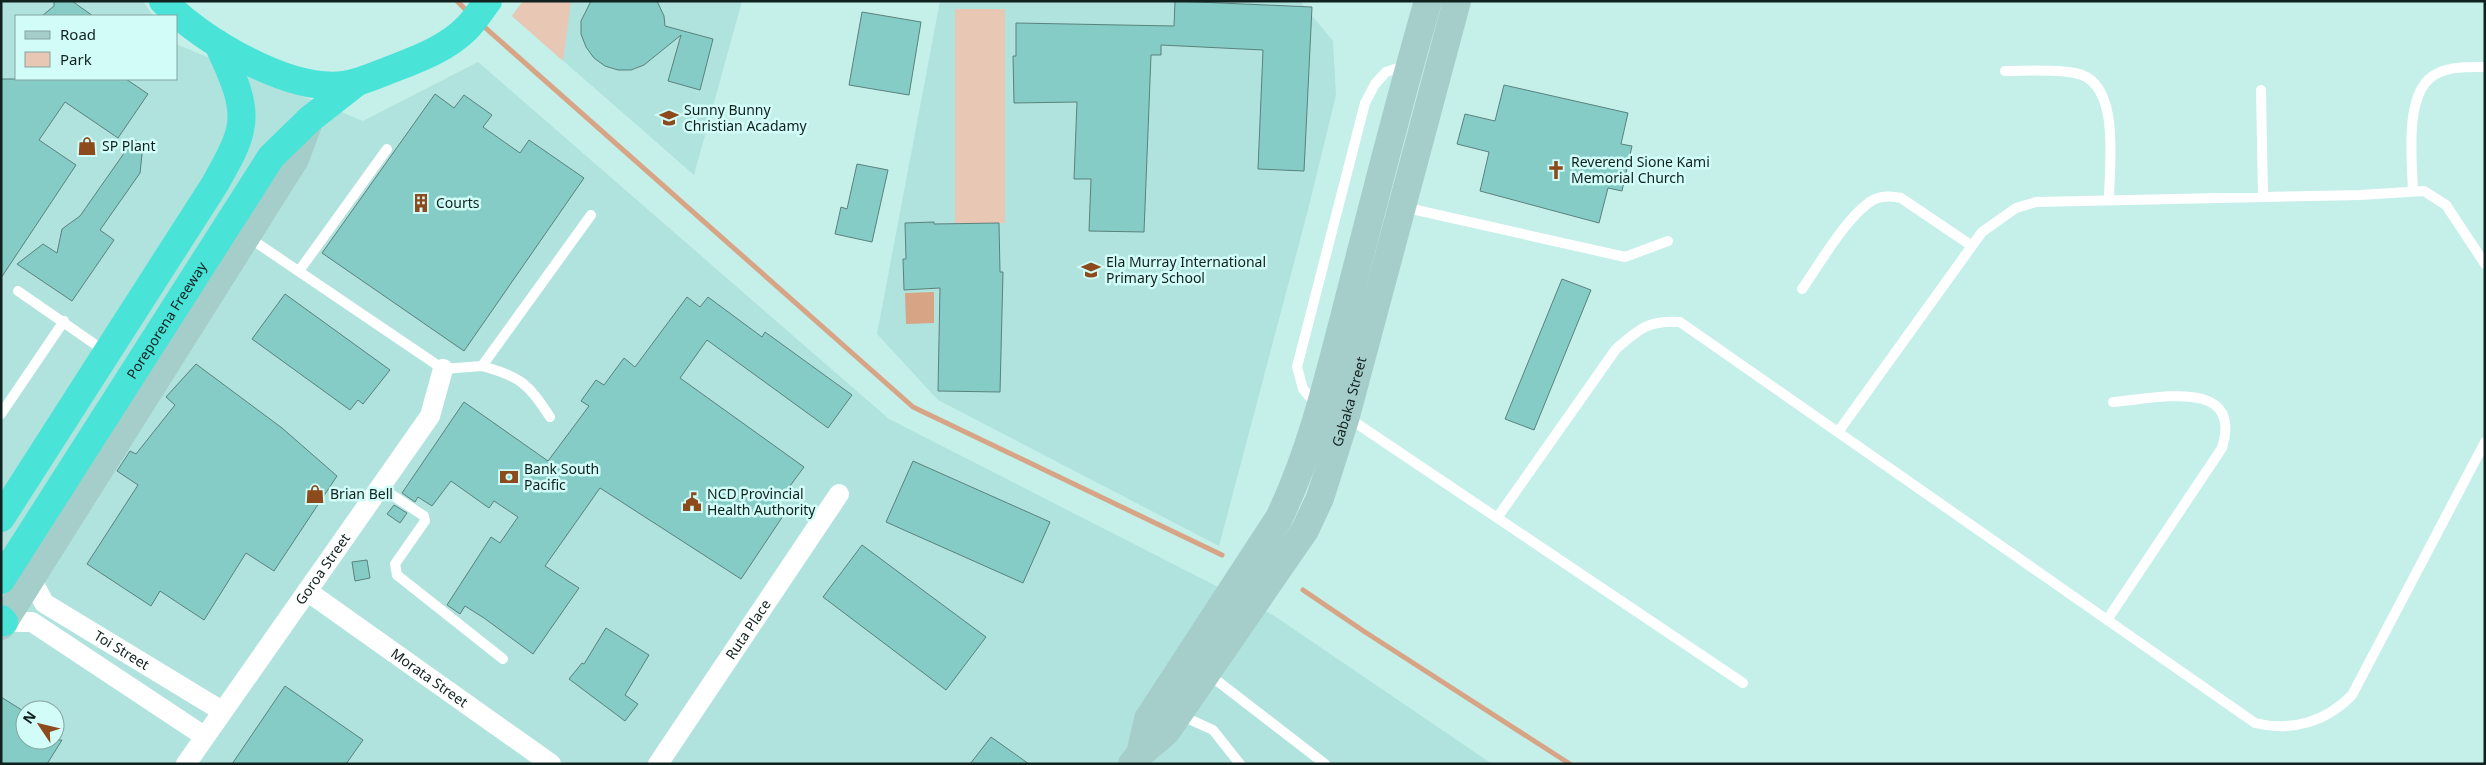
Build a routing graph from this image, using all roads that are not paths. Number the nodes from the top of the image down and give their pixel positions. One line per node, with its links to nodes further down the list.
1 (163, 1): 5 (highway)
2 (488, 1): 8 (highway)
3 (1428, 1): 29 (street, Gabaka Street)
4 (1457, 1): 15 (street, Gabaka Street)
5 (218, 44): 8 (highway); 25 (highway)
6 (2485, 68): 12 (lane)
7 (2005, 71): 14 (lane)
8 (356, 83): 10 (highway, Poreporena Freeway)
9 (2261, 90): 13 (lane)
10 (310, 119): 17 (street); 39 (highway, Poreporena Freeway)
11 (387, 149): 21 (lane)
12 (2413, 191): 13 (lane); 20 (lane)
13 (2263, 197): 14 (lane)
14 (2109, 200): 19 (lane)
15 (1402, 207): 18 (lane); 29 (street, Gabaka Street)
16 (591, 215): 26 (lane)
17 (247, 237): 21 (lane); 38 (street)
18 (1668, 241)
19 (1972, 246): 22 (lane); 32 (lane)
20 (2485, 264)
21 (299, 271): 27 (lane)
22 (1802, 289)
23 (18, 291): 24 (lane)
24 (64, 321): 25 (lane); 30 (lane)
25 (108, 353): 36 (highway)
26 (482, 366): 27 (lane); 31 (lane)
27 (443, 369): 34 (street, Goroa Street)
28 (2112, 402): 41 (lane)
29 (1333, 413): 37 (lane); 44 (street, Gabaka Street); 49 (street, Gabaka Street)
30 (1, 414)
31 (550, 418)
32 (1838, 432): 37 (lane); 41 (lane)
33 (2485, 442): 41 (lane)
34 (380, 486): 40 (street, Goroa Street); 43 (lane)
35 (839, 494): 52 (street, Ruta Place)
36 (1, 518)
37 (1497, 518): 45 (lane)
38 (31, 578): 42 (street); 46 (street, Toi Street)
39 (1, 580)
40 (307, 591): 46 (street, Goroa Street); 51 (street, Morata Street)
41 (2107, 620)
42 (2, 622): 48 (street, Toi Street)
43 (503, 659)
44 (1206, 673): 47 (street, Gabaka Street); 54 (lane)
45 (1743, 683)
46 (222, 711): 48 (street, Goroa Street)
47 (1178, 714): 49 (street, Gabaka Street); 53 (lane)
48 (204, 736): 50 (street, Goroa Street)
49 (1136, 759)
50 (186, 764)
51 (551, 764)
52 (658, 764)
53 (1240, 764)
54 (1325, 764)

